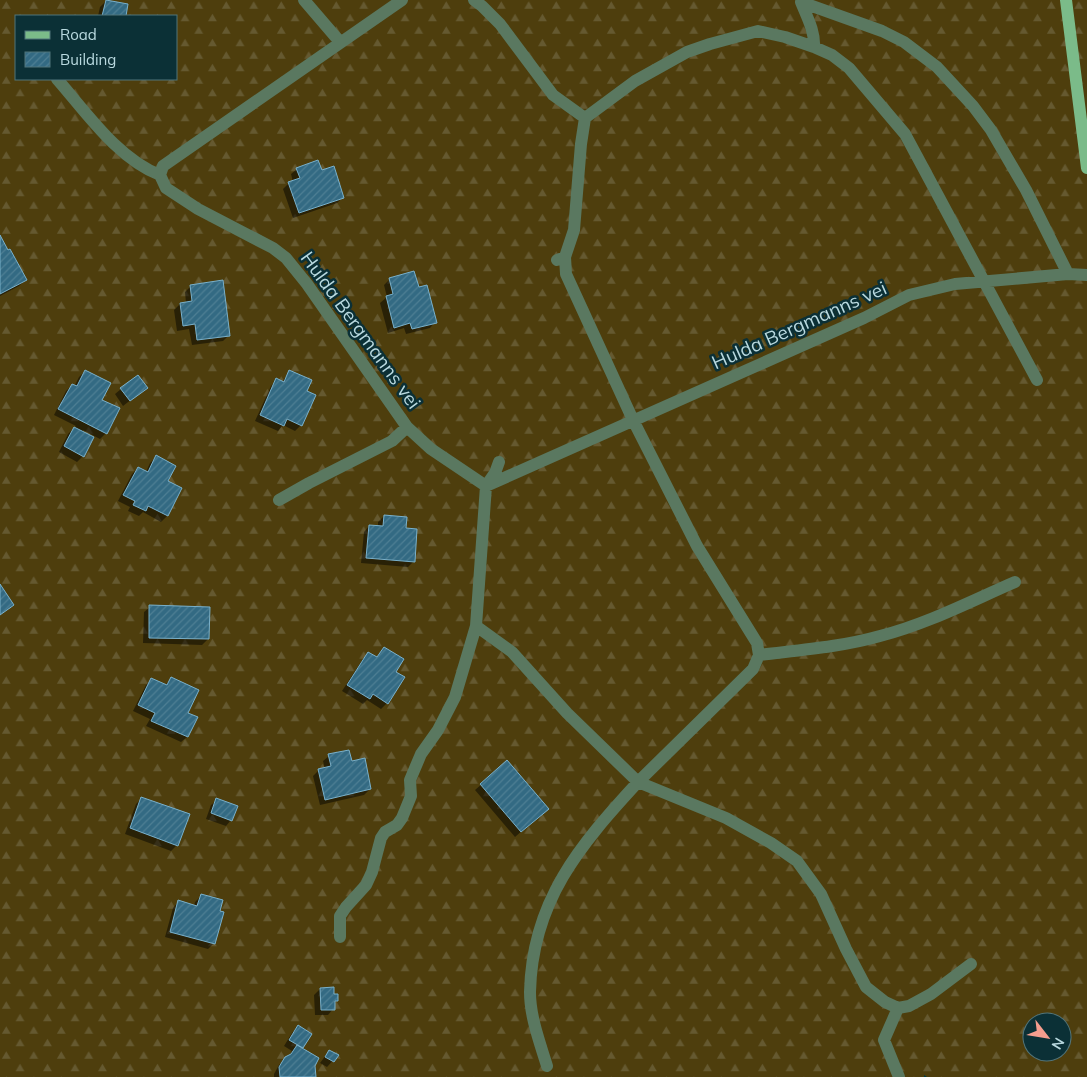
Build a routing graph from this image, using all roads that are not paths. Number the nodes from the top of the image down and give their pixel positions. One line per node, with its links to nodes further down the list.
1 (304, 0): 5 (lane)
2 (402, 0): 5 (lane)
3 (474, 0): 8 (lane)
4 (1066, 0): 9 (main road)
5 (340, 42): 10 (lane)
6 (814, 47): 8 (lane); 11 (lane); 13 (lane)
7 (58, 80): 10 (lane, Hulda Bergmanns vei)
8 (585, 118): 15 (lane)
9 (1087, 168)
10 (160, 175): 16 (lane, Hulda Bergmanns vei)
11 (1068, 274): 12 (lane, Hulda Bergmanns vei); 13 (lane, Hulda Bergmanns vei)
12 (1087, 275)
13 (985, 282): 14 (lane); 15 (lane, Hulda Bergmanns vei)
14 (1037, 380)
15 (632, 420): 18 (lane, Hulda Bergmanns vei); 22 (lane)
16 (407, 427): 18 (lane, Hulda Bergmanns vei); 19 (lane, Hulda Bergmanns vei)
17 (499, 462): 18 (lane)
18 (486, 486): 21 (lane)
19 (279, 500)
20 (1015, 582): 22 (lane)
21 (476, 626): 23 (lane); 24 (lane)
22 (759, 655): 23 (lane)
23 (638, 782): 26 (lane); 27 (lane)
24 (340, 937)
25 (971, 964): 26 (lane)
26 (898, 1008): 28 (lane)
27 (547, 1066)
28 (899, 1077)

